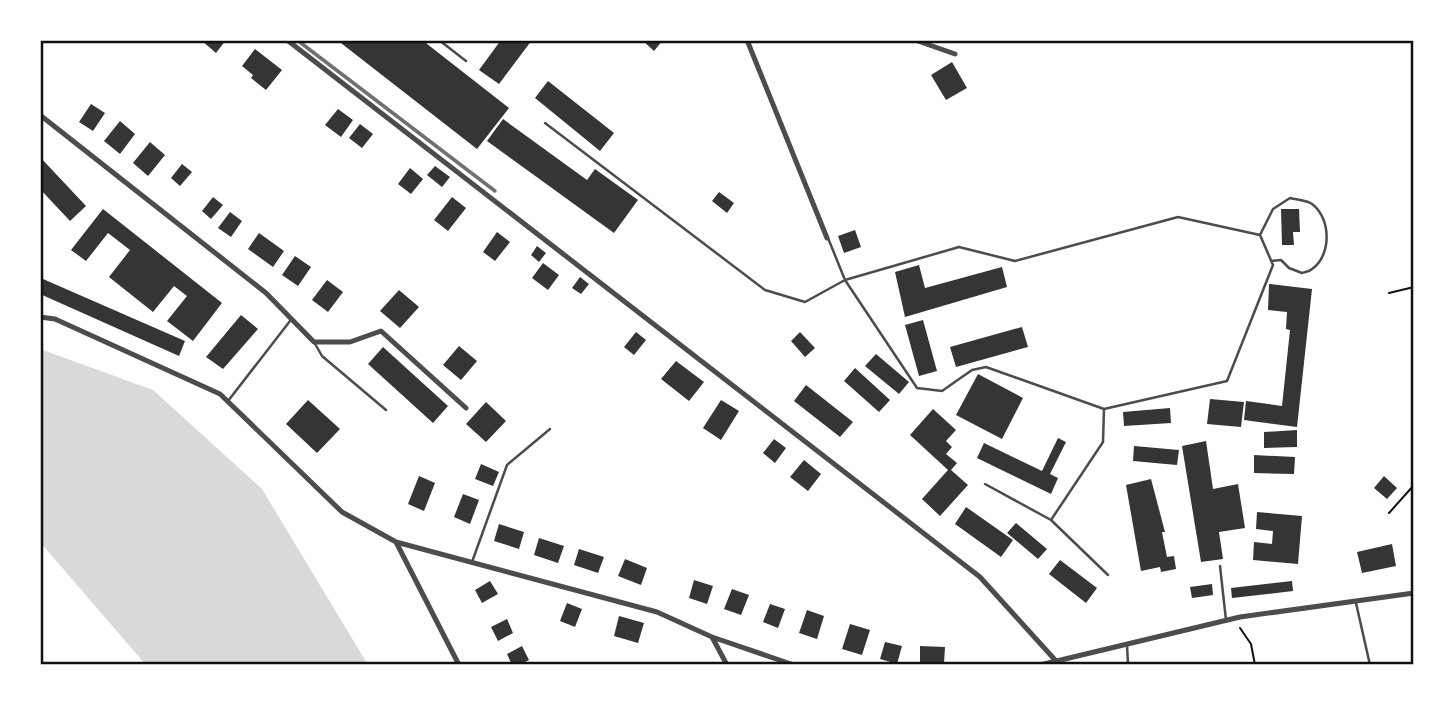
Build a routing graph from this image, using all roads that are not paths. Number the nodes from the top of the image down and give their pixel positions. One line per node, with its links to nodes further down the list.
1 (287, 40): 32 (street)
2 (439, 40): 6 (lane)
3 (747, 40): 10 (street)
4 (915, 40): 5 (street)
5 (955, 54)
6 (466, 61)
7 (40, 115): 14 (street)
8 (545, 123): 12 (lane)
9 (1260, 234): 11 (lane); 11 (lane); 12 (lane)
10 (827, 238): 12 (lane)
11 (1271, 261): 18 (lane)
12 (845, 279): 18 (lane)
13 (40, 317): 16 (street)
14 (290, 320): 15 (street); 16 (lane)
15 (314, 342): 17 (street); 19 (lane)
16 (228, 401): 23 (street)
17 (466, 408)
18 (1104, 409): 22 (lane)
19 (386, 410)
20 (550, 429): 24 (lane)
21 (985, 484): 22 (lane)
22 (1051, 520): 26 (lane)
23 (396, 541): 24 (street); 34 (street)
24 (472, 562): 30 (street)
25 (1220, 566): 29 (lane)
26 (1108, 575)
27 (1414, 593): 28 (street)
28 (1355, 600): 29 (street); 39 (lane)
29 (1230, 619): 31 (street)
30 (712, 637): 33 (street); 35 (street)
31 (1127, 644): 32 (street); 38 (lane)
32 (1056, 661): 37 (street)
33 (785, 663): 36 (street)
34 (459, 665)
35 (727, 665)
36 (794, 665)
37 (1040, 665)
38 (1128, 665)
39 (1370, 665)

